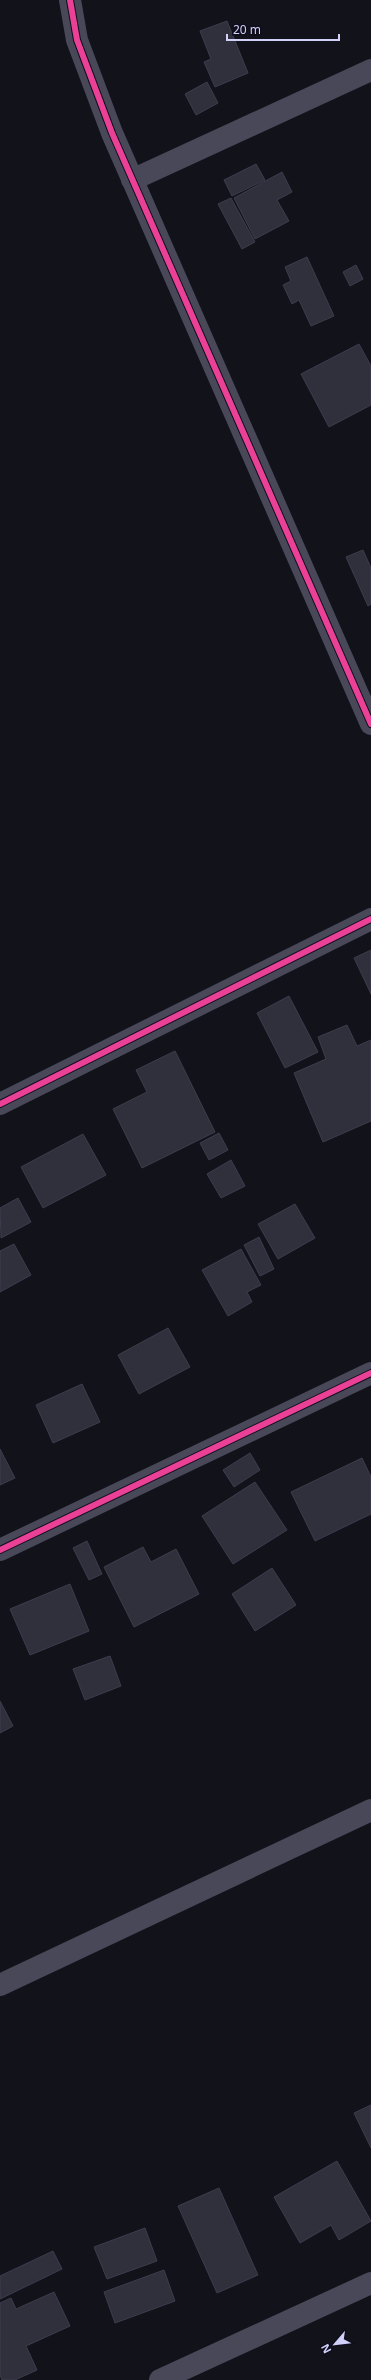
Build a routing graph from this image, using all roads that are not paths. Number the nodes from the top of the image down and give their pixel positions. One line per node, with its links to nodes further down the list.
1 (70, 0): 3 (street)
2 (371, 70): 3 (street)
3 (132, 180): 4 (street)
4 (371, 724)
5 (371, 919): 6 (street)
6 (0, 1104)
7 (371, 1373): 8 (street)
8 (0, 1550)
9 (371, 1810): 10 (street)
10 (0, 1985)
11 (371, 2283): 12 (street)
12 (160, 2380)

